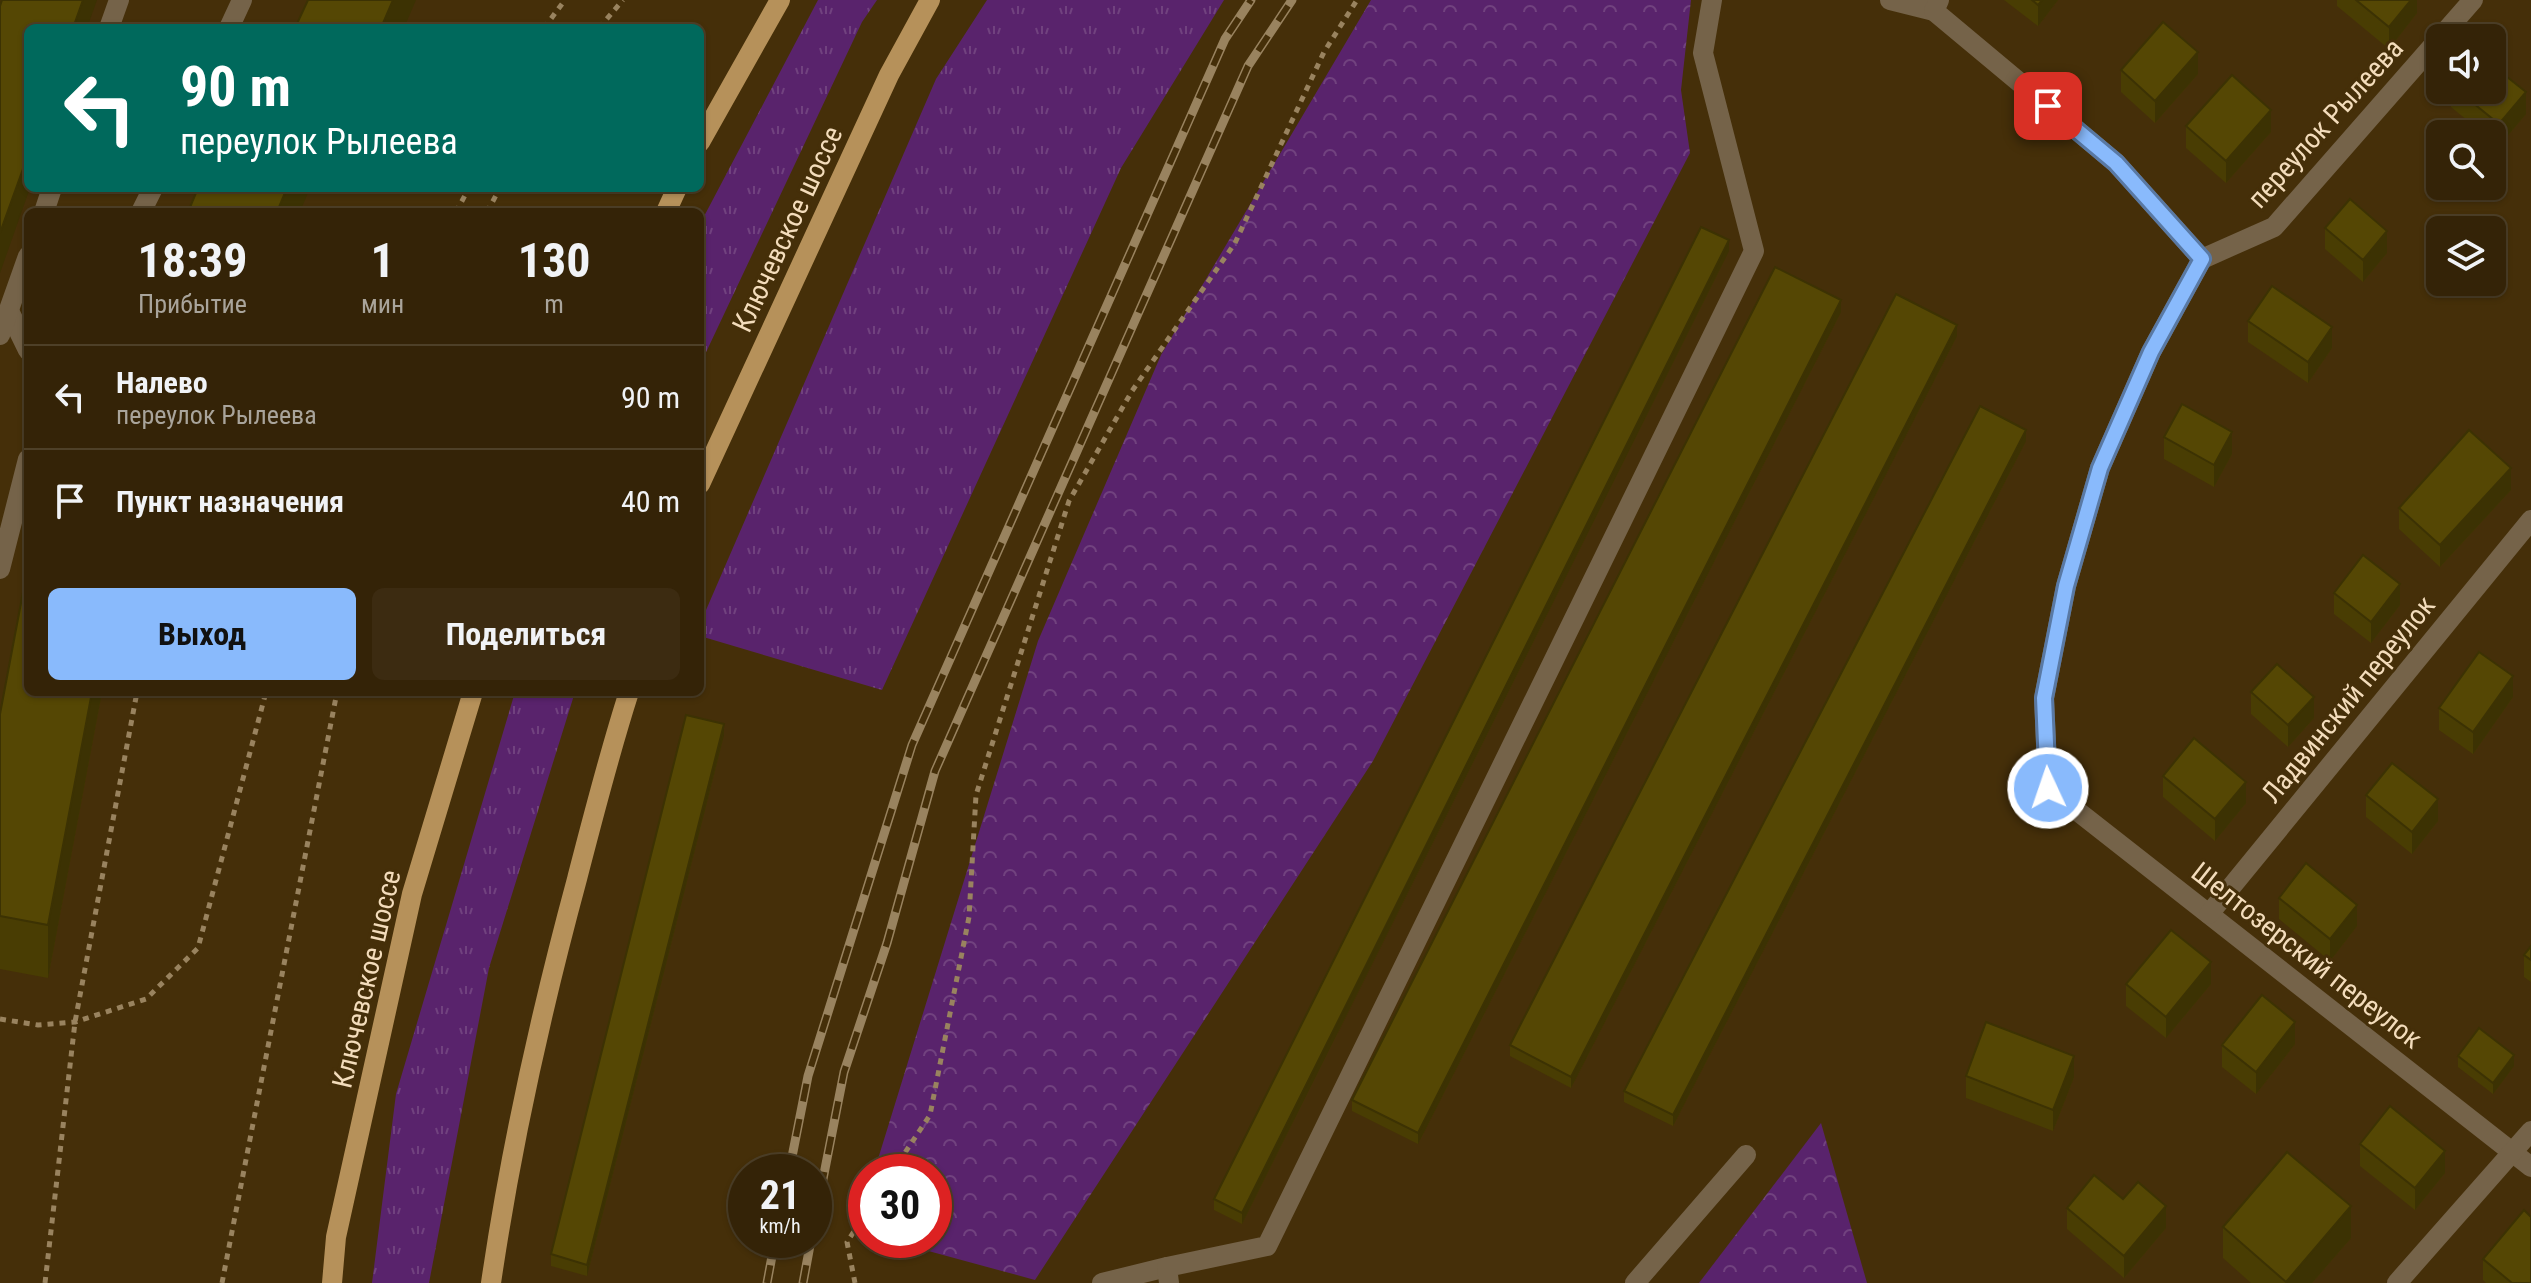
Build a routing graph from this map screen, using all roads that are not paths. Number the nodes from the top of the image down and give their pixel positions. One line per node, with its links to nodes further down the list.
1 (119, 0): 9 (street)
2 (242, 0): 10 (street)
3 (780, 0): 11 (main road)
4 (930, 0): 18 (main road, Ключевское шоссе)
5 (1712, 0): 28 (street)
6 (1890, 0): 8 (street)
7 (2473, 0): 12 (street, переулок Рылеева)
8 (1937, 5): 12 (street)
9 (110, 24)
10 (231, 24)
11 (704, 135)
12 (2202, 259): 23 (street, Шелтозерский переулок)
13 (24, 268): 14 (street)
14 (9, 311): 15 (street); 16 (street)
15 (0, 335)
16 (24, 342)
17 (24, 475): 20 (street)
18 (704, 475)
19 (2531, 520): 23 (street, Ладвинский переулок)
20 (0, 569)
21 (472, 696): 29 (main road, Ключевское шоссе)
22 (628, 696): 30 (main road)
23 (2209, 914): 25 (street, Шелтозерский переулок)
24 (2531, 1131): 25 (street)
25 (2512, 1152): 27 (street, Шелтозерский переулок); 33 (street)
26 (1746, 1155): 32 (street)
27 (2531, 1167)
28 (1168, 1275): 31 (street)
29 (332, 1283)
30 (491, 1283)
31 (1102, 1283)
32 (1635, 1283)
33 (2397, 1283)

